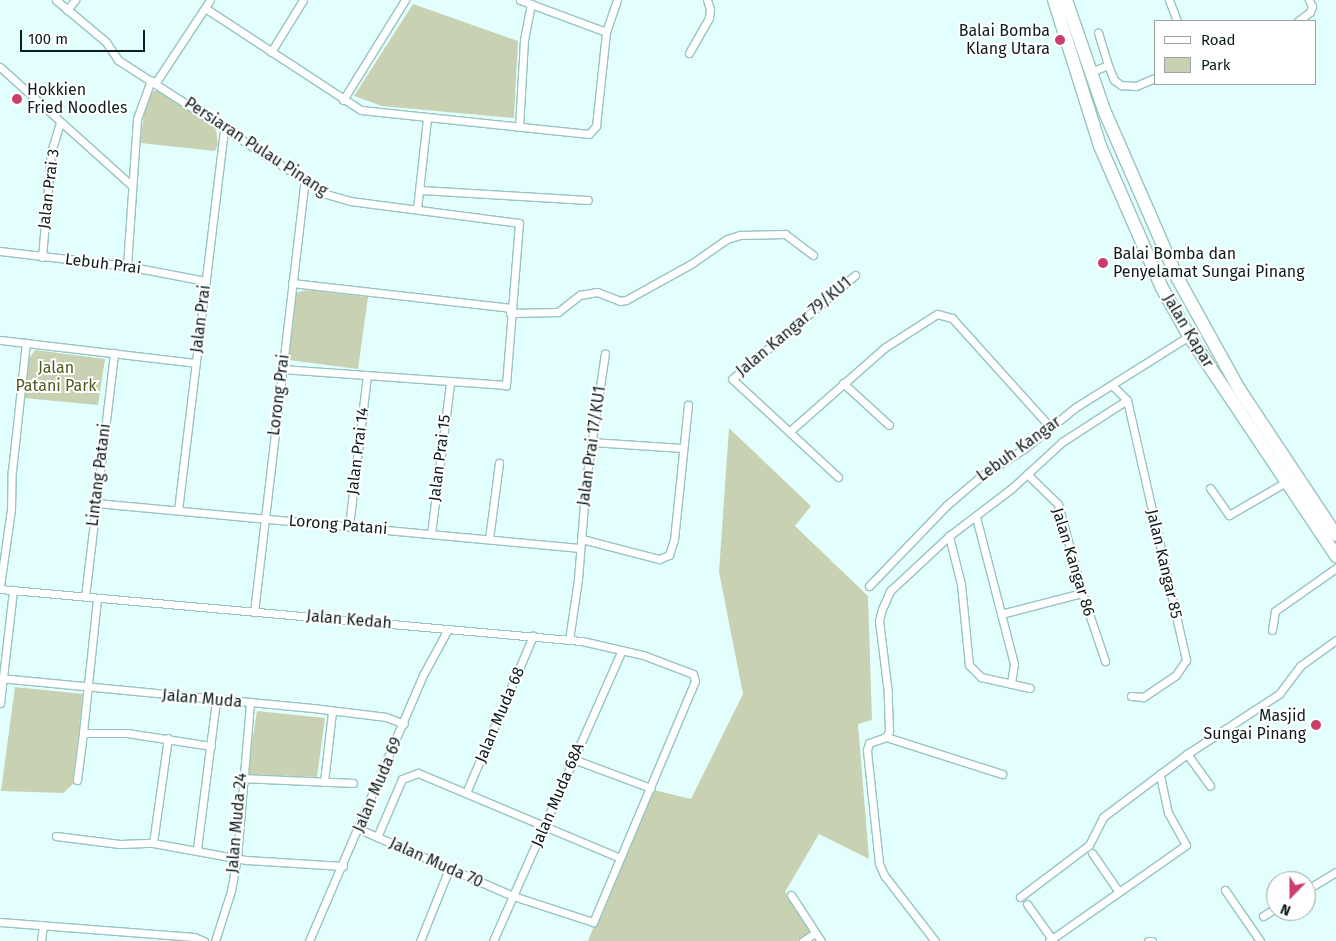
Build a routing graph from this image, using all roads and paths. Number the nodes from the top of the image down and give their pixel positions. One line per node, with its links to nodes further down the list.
1 (56, 0): 15 (street, Persiaran Pulau Pinang)
2 (75, 0): 15 (street)
3 (210, 0): 14 (street)
4 (303, 0): 20 (street)
5 (405, 0): 27 (street)
6 (520, 0): 13 (street)
7 (617, 0): 18 (street)
8 (706, 0): 21 (street)
9 (1054, 0): 45 (highway, Jalan Kapar)
10 (1066, 0): 24 (highway, Jalan Kapar)
11 (1169, 0): 16 (street)
12 (1310, 3): 17 (street)
13 (531, 4): 18 (street); 30 (street)
14 (205, 8): 20 (street); 26 (street)
15 (67, 10): 26 (street, Persiaran Pulau Pinang)
16 (1177, 20)
17 (1300, 20)
18 (606, 32): 30 (street)
19 (1098, 33): 22 (street)
20 (271, 52): 27 (street)
21 (689, 53)
22 (1108, 65): 24 (street); 25 (street)
23 (0, 68): 29 (street)
24 (1090, 72): 74 (highway, Jalan Kapar)
25 (1154, 78)
26 (154, 81): 31 (street, Persiaran Pulau Pinang); 33 (street)
27 (343, 100): 28 (street)
28 (427, 118): 30 (street); 34 (street)
29 (60, 122): 33 (street); 39 (street, Jalan Prai 3)
30 (519, 127)
31 (224, 128): 32 (street, Persiaran Pulau Pinang); 42 (street, Jalan Prai)
32 (304, 179): 36 (street, Persiaran Pulau Pinang); 43 (street, Lorong Prai)
33 (131, 185): 40 (street)
34 (421, 190): 35 (street); 36 (street)
35 (588, 200)
36 (417, 209): 44 (street, Persiaran Pulau Pinang)
37 (0, 252): 39 (street, Lebuh Prai)
38 (814, 255): 44 (street)
39 (42, 257): 40 (street, Lebuh Prai)
40 (127, 266): 42 (street, Lebuh Prai)
41 (855, 275): 60 (street, Jalan Kangar 79/KU1)
42 (206, 281): 50 (street, Jalan Prai)
43 (292, 284): 44 (street); 51 (street, Lorong Prai)
44 (511, 311): 53 (street)
45 (1189, 336): 55 (street, Lebuh Kangar); 66 (highway, Jalan Kapar)
46 (0, 340): 47 (street)
47 (26, 343): 49 (street); 82 (street)
48 (605, 352): 61 (street, Jalan Prai 17/KU1)
49 (114, 353): 50 (street); 68 (street, Lintang Patani)
50 (196, 363): 69 (street, Jalan Prai)
51 (282, 369): 52 (street); 71 (street, Lorong Prai)
52 (367, 376): 53 (street); 72 (street, Jalan Prai 14)
53 (450, 383): 73 (street, Jalan Prai 15)
54 (843, 383): 58 (street); 59 (street); 60 (street)
55 (1113, 386): 56 (street); 59 (street, Lebuh Kangar)
56 (1127, 400): 64 (street); 100 (street, Jalan Kangar 85)
57 (688, 405): 62 (street)
58 (889, 425)
59 (1050, 427): 81 (street, Lebuh Kangar)
60 (790, 431): 65 (street)
61 (591, 442): 62 (street); 77 (street, Jalan Prai 17/KU1)
62 (683, 448): 77 (street)
63 (499, 463): 76 (street)
64 (1026, 474): 70 (street); 84 (street, Jalan Kangar 86)
65 (838, 477)
66 (1286, 482): 67 (street); 79 (highway, Jalan Kapar)
67 (1210, 488)
68 (96, 503): 69 (street, Lorong Patani); 85 (street, Lintang Patani)
69 (178, 510): 71 (street, Lorong Patani)
70 (976, 517): 75 (street); 88 (street)
71 (265, 518): 72 (street, Lorong Patani); 87 (street, Lorong Prai)
72 (349, 526): 73 (street, Lorong Patani)
73 (431, 534): 76 (street, Lorong Patani)
74 (1336, 535)
75 (949, 536): 97 (street); 107 (street)
76 (489, 539): 78 (street, Lorong Patani)
77 (582, 539): 78 (street, Jalan Prai 17/KU1)
78 (580, 548): 92 (street, Jalan Prai 17/KU1)
79 (1336, 556)
80 (1336, 568): 90 (street)
81 (869, 586)
82 (0, 588): 83 (street, Jalan Kedah)
83 (13, 590): 85 (street, Jalan Kedah); 96 (street)
84 (1082, 593): 88 (street); 95 (street, Jalan Kangar 86)
85 (85, 597): 86 (street, Jalan Kedah)
86 (97, 598): 87 (street, Jalan Kedah); 98 (street)
87 (254, 612): 89 (street, Jalan Kedah)
88 (1001, 614): 97 (street)
89 (448, 629): 91 (street, Jalan Kedah); 105 (street, Jalan Muda 69)
90 (1272, 630)
91 (533, 636): 92 (street, Jalan Kedah); 120 (street, Jalan Muda 68)
92 (569, 640): 94 (street, Jalan Kedah)
93 (1336, 640): 110 (street)
94 (622, 650): 111 (street, Jalan Muda 68A); 119 (street, Jalan Kedah)
95 (1105, 661)
96 (1, 678): 98 (street, Jalan Muda); 102 (street)
97 (1012, 684): 99 (street)
98 (88, 688): 101 (street, Jalan Muda); 106 (street)
99 (1030, 688)
100 (1131, 696)
101 (216, 700): 103 (street, Jalan Muda); 109 (street)
102 (0, 703)
103 (250, 703): 104 (street, Jalan Muda); 114 (street, Jalan Muda 24)
104 (332, 712): 105 (street, Jalan Muda); 116 (street)
105 (404, 724): 122 (street, Jalan Muda 69)
106 (83, 733): 108 (street); 115 (street)
107 (886, 737): 112 (street); 156 (street)
108 (168, 738): 109 (street); 125 (street)
109 (212, 746): 126 (street)
110 (1187, 754): 113 (street); 118 (street)
111 (573, 759): 119 (street); 121 (street, Jalan Muda 68A)
112 (1002, 774)
113 (1160, 774): 135 (street); 138 (street)
114 (241, 778): 116 (street); 128 (street, Jalan Muda 24)
115 (77, 780)
116 (324, 782): 117 (street)
117 (353, 783)
118 (1210, 786)
119 (651, 788): 129 (street)
120 (466, 793): 121 (street); 124 (street)
121 (545, 827): 129 (street); 137 (street, Jalan Muda 68A)
122 (359, 829): 124 (street, Jalan Muda 70); 130 (street, Jalan Muda 69)
123 (56, 836): 125 (street)
124 (377, 837): 131 (street, Jalan Muda 70)
125 (154, 843): 126 (street)
126 (197, 849): 128 (street)
127 (1092, 853): 135 (street)
128 (237, 858): 130 (street); 150 (street, Jalan Muda 24)
129 (620, 858): 137 (street, Jalan Muda 70)
130 (343, 866): 151 (street, Jalan Muda 69)
131 (449, 869): 137 (street, Jalan Muda 70); 152 (street)
132 (1336, 872): 133 (street)
133 (1316, 884)
134 (1225, 890): 157 (street)
135 (1119, 892): 146 (street)
136 (791, 895): 145 (street)
137 (513, 896): 153 (street, Jalan Muda 68A)
138 (1020, 897)
139 (1027, 904): 146 (street)
140 (1266, 914): 141 (street)
141 (1263, 916)
142 (0, 922): 143 (street)
143 (43, 925): 144 (street); 147 (street)
144 (130, 932): 148 (street); 149 (street)
145 (814, 933): 154 (street); 155 (street)
146 (1050, 940)
147 (41, 941)
148 (128, 941)
149 (204, 941)
150 (215, 941)
151 (310, 941)
152 (420, 941)
153 (493, 941)
154 (803, 941)
155 (821, 941)
156 (935, 941)
157 (1260, 941)

